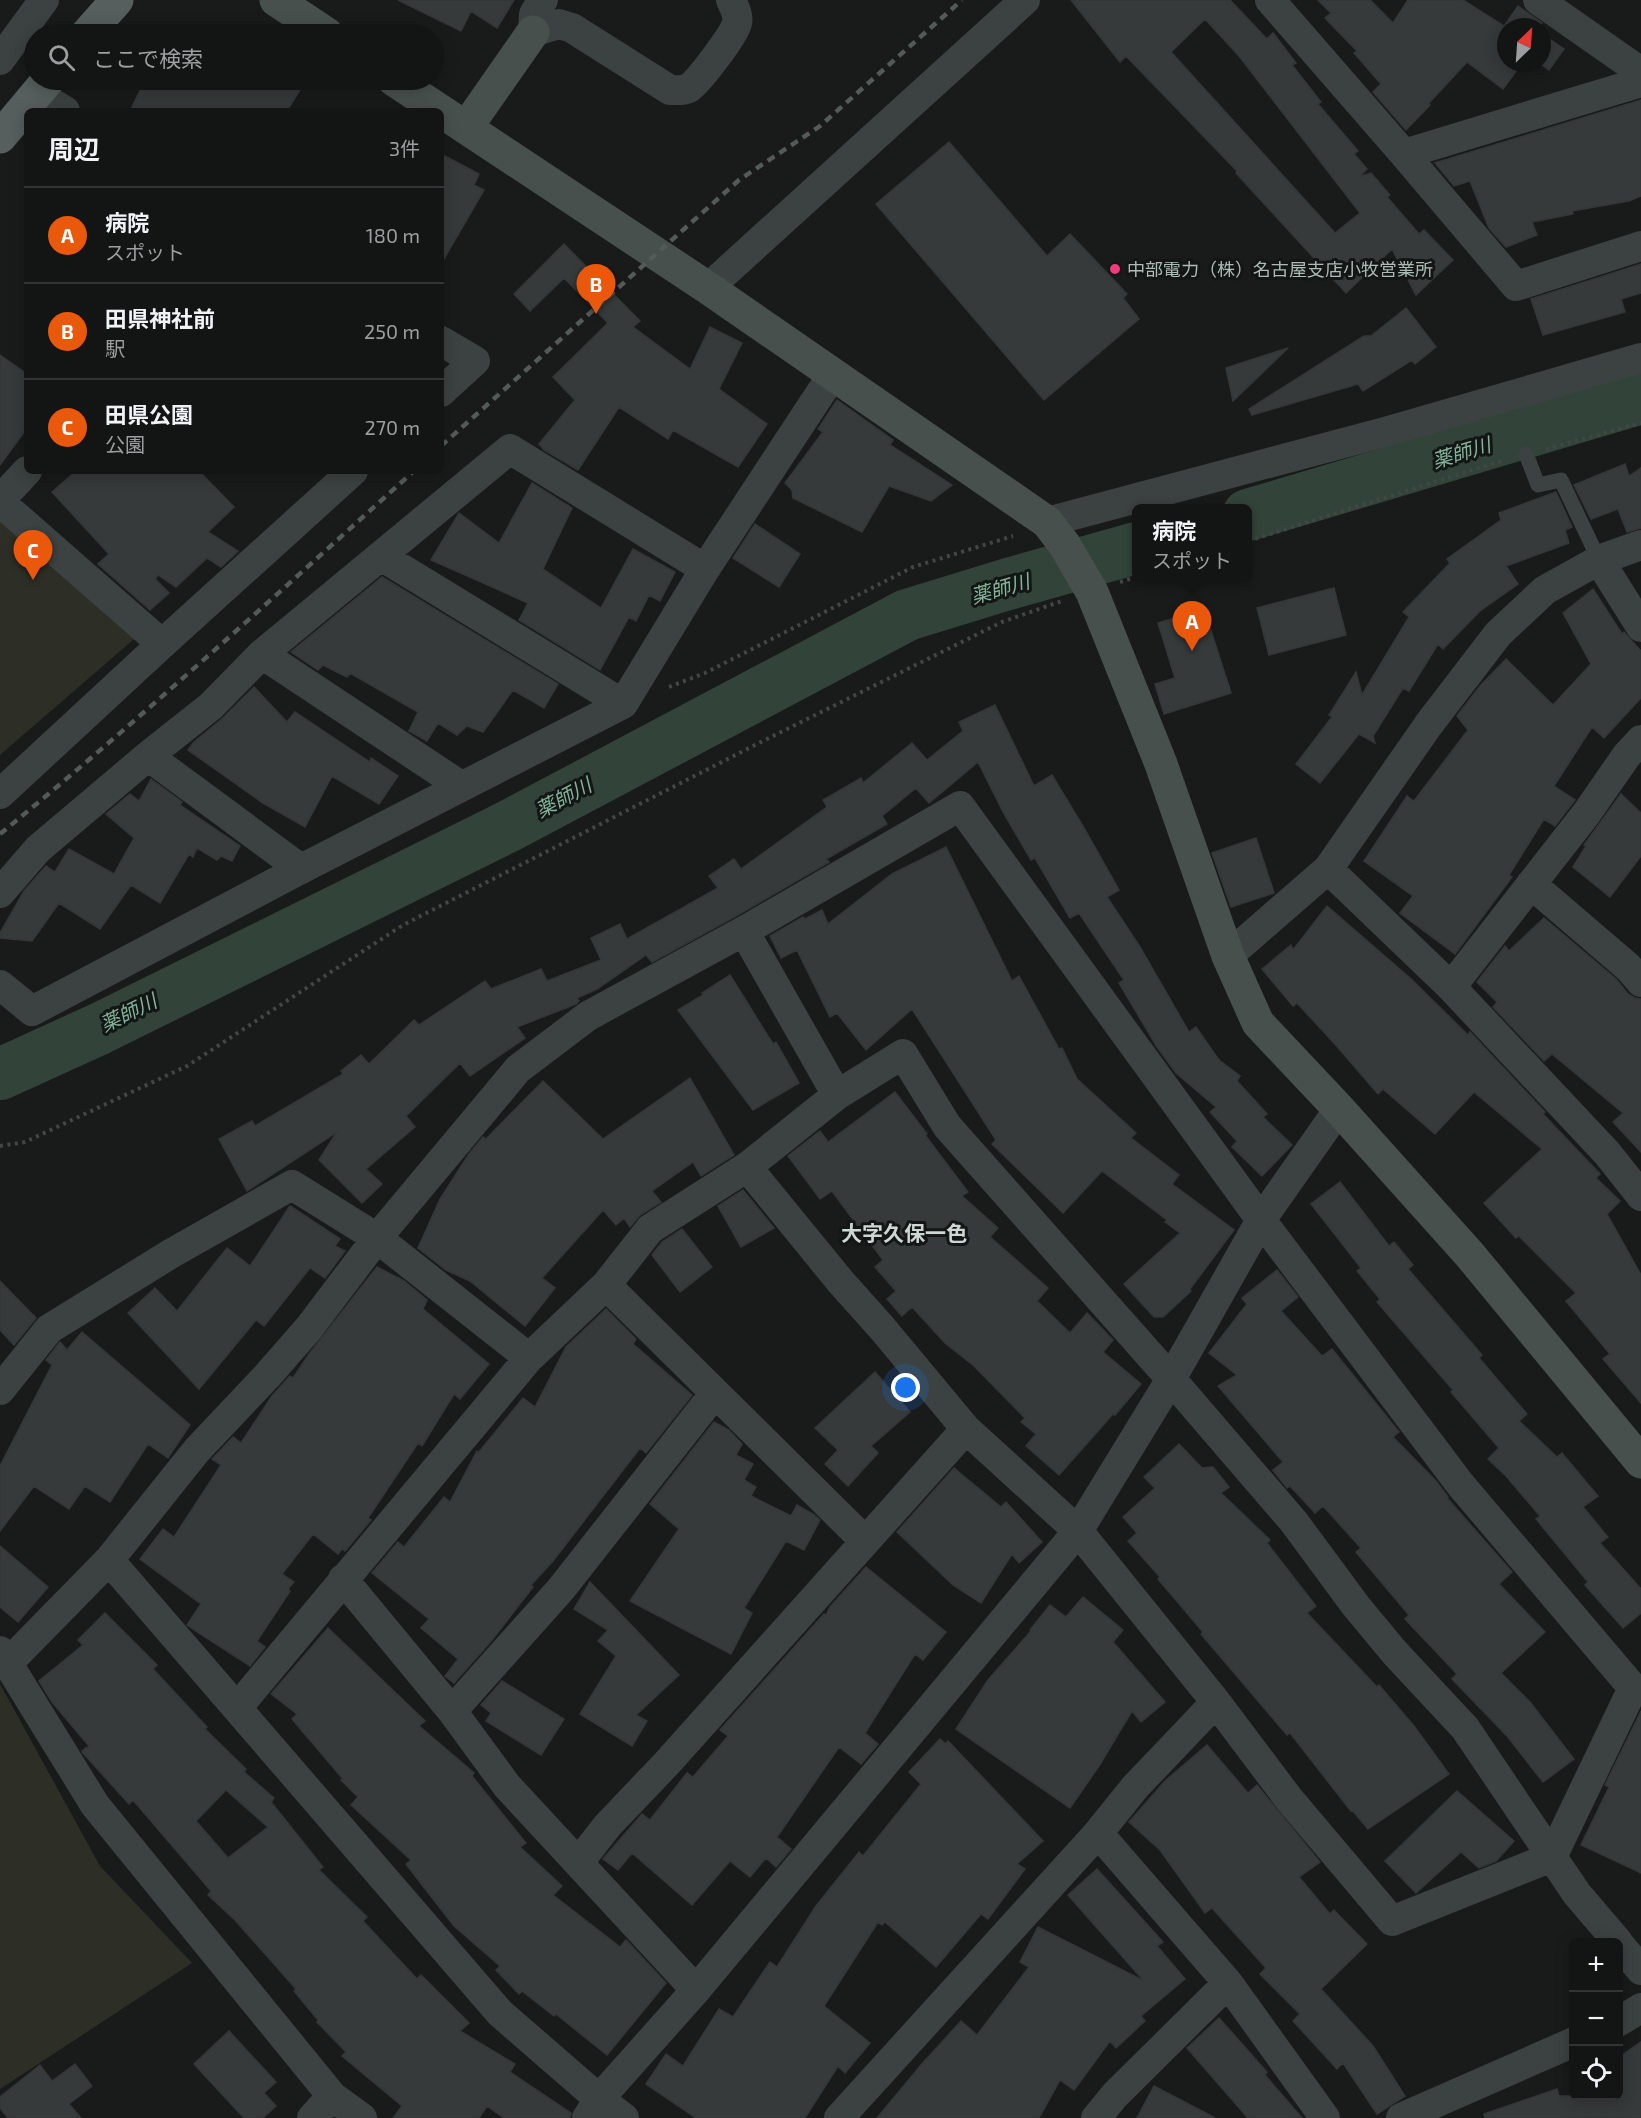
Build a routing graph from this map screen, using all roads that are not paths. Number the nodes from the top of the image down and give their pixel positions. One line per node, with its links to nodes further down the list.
1 (44, 0): 9 (street)
2 (117, 0): 10 (main road)
3 (276, 0): 11 (street)
4 (543, 0): 13 (street)
5 (730, 0): 13 (street)
6 (1025, 0): 27 (street)
7 (1270, 0): 25 (street)
8 (1538, 0): 15 (street)
9 (26, 24)
10 (96, 24)
11 (312, 24)
12 (24, 27): 14 (street)
13 (534, 32): 23 (street)
14 (0, 60)
15 (1641, 72)
16 (1641, 82): 25 (street)
17 (39, 90): 24 (main road)
18 (46, 90): 20 (street)
19 (409, 90): 21 (street)
20 (62, 108)
21 (436, 108)
22 (444, 113): 23 (street)
23 (466, 128): 27 (street)
24 (0, 137)
25 (1404, 154): 26 (street)
26 (1641, 246)
27 (708, 288): 30 (street)
28 (444, 342): 31 (street)
29 (1641, 358): 36 (street)
30 (833, 374): 36 (street); 40 (street)
31 (444, 389)
32 (1526, 454): 39 (lane)
33 (24, 474): 35 (street)
34 (350, 474): 42 (street)
35 (0, 501): 42 (street)
36 (1047, 522): 54 (street)
37 (1641, 545): 39 (street)
38 (381, 556): 40 (street); 43 (street); 44 (street)
39 (1599, 560): 41 (street); 50 (street)
40 (705, 569): 44 (street)
41 (1641, 627)
42 (162, 644): 48 (street)
43 (262, 654): 45 (street); 47 (street)
44 (623, 704): 47 (street)
45 (148, 756): 49 (street); 52 (street)
46 (1636, 756): 51 (street)
47 (461, 786): 49 (street)
48 (0, 794)
49 (301, 869): 56 (street)
50 (1329, 870): 54 (street); 57 (street)
51 (1531, 884): 55 (street); 57 (street)
52 (0, 893)
53 (744, 931): 58 (street); 62 (street); 63 (street)
54 (1227, 956): 59 (street)
55 (1641, 982)
56 (0, 985)
57 (1451, 987): 61 (street)
58 (837, 1095): 60 (street); 66 (street)
59 (1339, 1109): 62 (street); 70 (street)
60 (747, 1167): 64 (street); 69 (street)
61 (1641, 1196)
62 (1262, 1220): 66 (street); 80 (street)
63 (377, 1238): 65 (street); 67 (street); 73 (street)
64 (606, 1285): 65 (street); 68 (street)
65 (529, 1358): 74 (street)
66 (1171, 1379): 71 (street); 80 (street)
67 (0, 1390)
68 (715, 1393): 72 (street); 78 (street)
69 (966, 1429): 71 (street); 72 (street)
70 (1641, 1462)
71 (1078, 1531): 76 (street); 86 (street)
72 (865, 1541): 81 (street)
73 (108, 1560): 75 (street); 77 (street)
74 (343, 1579): 77 (street); 78 (street)
75 (3, 1658): 90 (street)
76 (1216, 1702): 79 (street); 80 (street)
77 (237, 1708): 91 (street)
78 (452, 1711): 81 (street)
79 (1098, 1833): 85 (street); 95 (street)
80 (1552, 1857): 82 (street)
81 (579, 1862): 86 (street)
82 (1614, 1938)
83 (1623, 1949): 84 (street)
84 (1641, 1970)
85 (1228, 1983): 96 (street); 97 (street)
86 (696, 1990): 91 (street)
87 (1641, 2008): 88 (street)
88 (1623, 2019)
89 (1569, 2044): 98 (street)
90 (332, 2096): 92 (street); 93 (street)
91 (593, 2109): 94 (street)
92 (312, 2118)
93 (362, 2118)
94 (624, 2118)
95 (839, 2118)
96 (1096, 2118)
97 (1325, 2118)
98 (1401, 2118)

